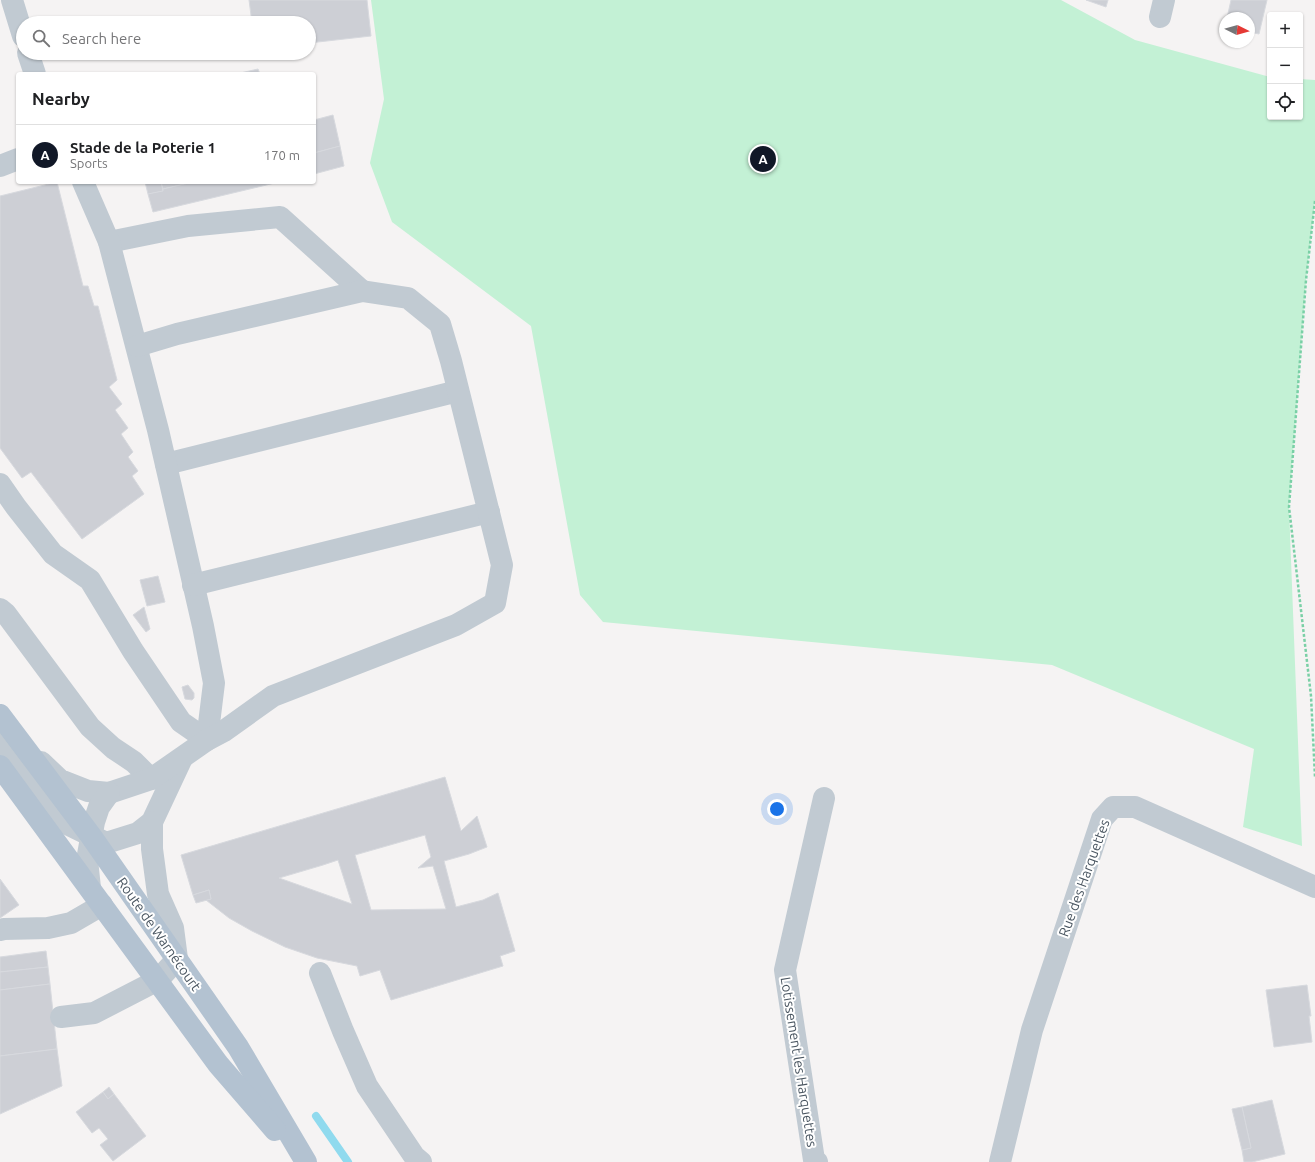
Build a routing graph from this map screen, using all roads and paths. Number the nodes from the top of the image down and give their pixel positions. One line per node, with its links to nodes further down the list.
1 (12, 0): 2 (street)
2 (17, 16)
3 (30, 60): 4 (street)
4 (34, 72)
5 (16, 160): 6 (street)
6 (0, 166)
7 (84, 184): 9 (street)
8 (1315, 201): 23 (path)
9 (109, 242): 10 (street); 11 (street)
10 (362, 291): 11 (street); 12 (street)
11 (136, 346): 13 (street)
12 (458, 391): 13 (street); 15 (street)
13 (166, 464): 16 (street)
14 (0, 484): 20 (street)
15 (489, 512): 16 (street); 20 (street)
16 (194, 585): 20 (street)
17 (0, 609): 24 (street)
18 (0, 716): 19 (main road, Route de Warnécourt)
19 (8, 740): 25 (street); 28 (main road, Route de Warnécourt)
20 (208, 740): 21 (street)
21 (182, 758): 24 (street); 27 (street)
22 (0, 766): 30 (main road, Route de Warnécourt)
23 (1315, 777)
24 (151, 779): 25 (street)
25 (109, 793): 28 (street)
26 (824, 798): 39 (street, Lotissement les Harquettes)
27 (152, 822): 28 (street); 32 (street)
28 (91, 836): 30 (street); 32 (main road, Route de Warnécourt)
29 (1315, 887): 40 (street, Rue des Harquettes)
30 (96, 897): 31 (street); 34 (main road, Route de Warnécourt)
31 (0, 930)
32 (177, 959): 34 (street); 37 (main road, Route de Warnécourt)
33 (320, 973): 38 (street)
34 (158, 980): 35 (street); 36 (main road, Route de Warnécourt)
35 (61, 1017)
36 (302, 1162)
37 (306, 1162)
38 (421, 1162)
39 (817, 1162)
40 (1000, 1162)

